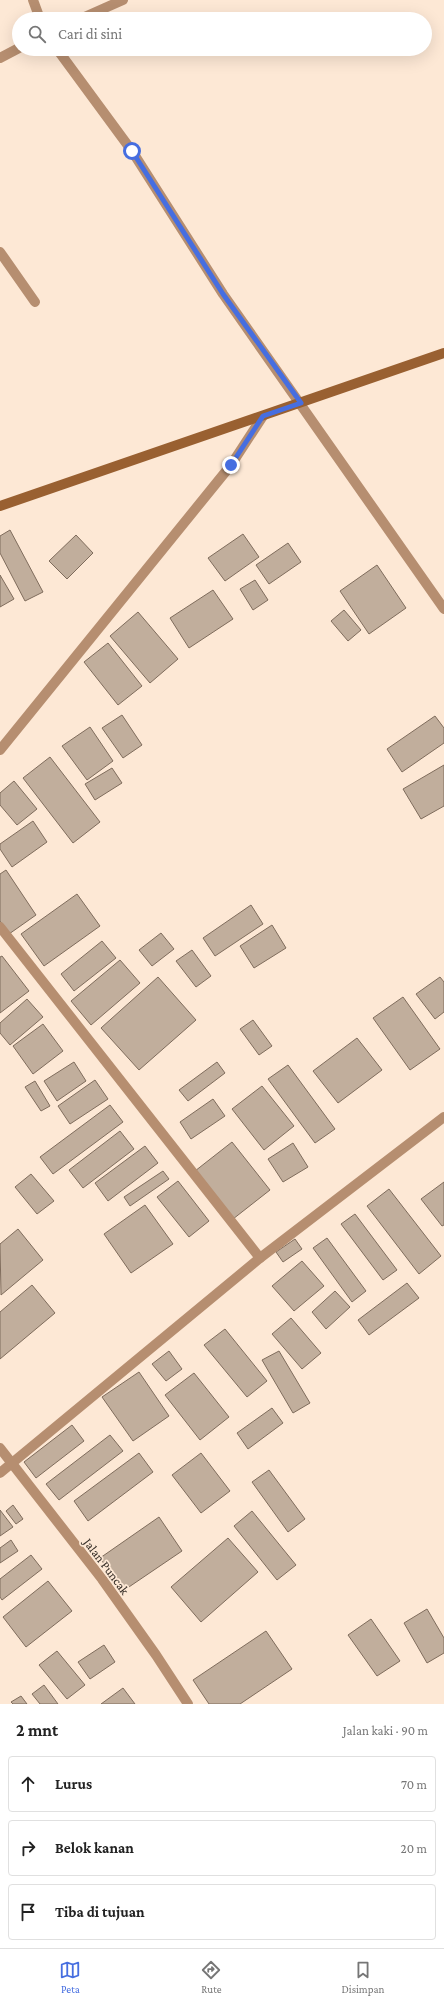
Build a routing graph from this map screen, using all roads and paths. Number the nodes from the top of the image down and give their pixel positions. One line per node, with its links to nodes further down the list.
1 (33, 0): 3 (street)
2 (123, 0): 4 (street)
3 (37, 12)
4 (96, 12)
5 (12, 52): 7 (street)
6 (62, 56): 11 (street)
7 (0, 58)
8 (0, 252): 9 (street)
9 (35, 302)
10 (444, 353): 11 (main road)
11 (301, 403): 12 (main road); 14 (street)
12 (263, 416): 13 (main road); 15 (street)
13 (0, 506)
14 (444, 609)
15 (0, 750)
16 (0, 927): 18 (street)
17 (444, 1116): 18 (street)
18 (260, 1258): 20 (street)
19 (0, 1448): 20 (street, Jalan Puncak)
20 (12, 1464): 21 (street); 22 (street, Jalan Puncak)
21 (0, 1473)
22 (188, 1704)

